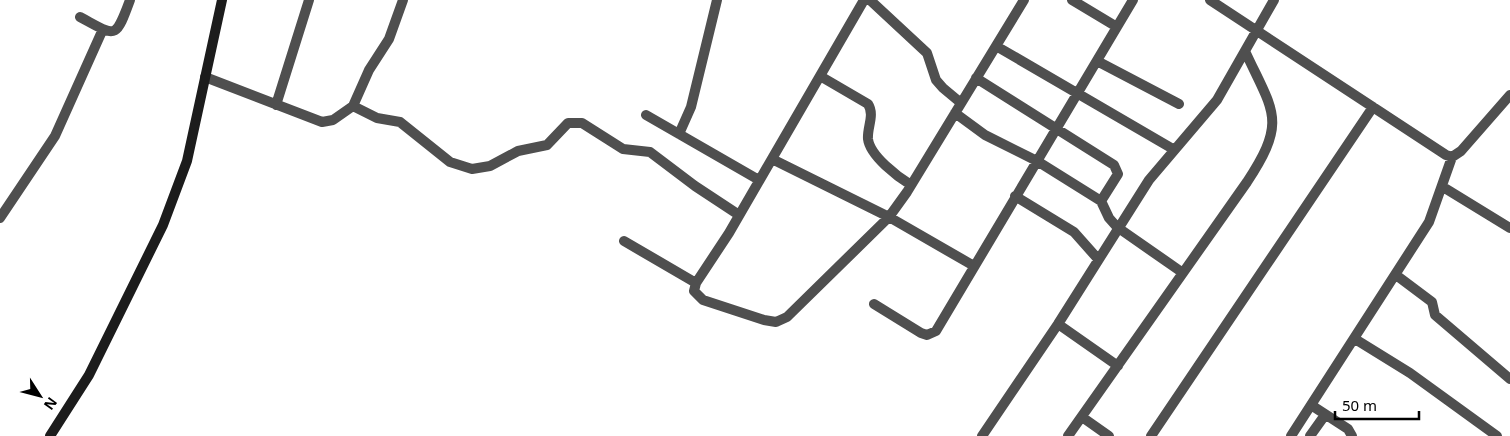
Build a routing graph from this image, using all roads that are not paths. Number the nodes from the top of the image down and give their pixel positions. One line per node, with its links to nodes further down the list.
1 (130, 0): 15 (street)
2 (222, 0): 21 (street)
3 (310, 0): 27 (street)
4 (403, 0): 28 (street)
5 (717, 0): 33 (street)
6 (864, 0): 20 (street)
7 (870, 0): 25 (street)
8 (1024, 0): 17 (street)
9 (1072, 0): 14 (street)
10 (1133, 0): 14 (street)
11 (1210, 0): 16 (street)
12 (1274, 0): 16 (street)
13 (80, 17): 15 (street)
14 (1117, 27): 19 (street)
15 (103, 29): 45 (street)
16 (1257, 32): 18 (street); 29 (street)
17 (996, 46): 22 (street); 23 (street)
18 (1245, 51): 34 (street); 51 (street)
19 (1097, 61): 23 (street); 26 (street)
20 (820, 76): 36 (street); 39 (street)
21 (205, 77): 27 (street); 62 (street)
22 (976, 78): 25 (street); 32 (street)
23 (1077, 94): 32 (street); 34 (street)
24 (1510, 95): 35 (street)
25 (962, 103): 30 (street)
26 (1179, 104)
27 (276, 105): 28 (street)
28 (353, 106): 43 (street)
29 (1373, 107): 35 (street); 66 (street)
30 (956, 113): 37 (street); 39 (street)
31 (646, 115): 33 (street)
32 (1056, 129): 37 (street); 42 (street)
33 (678, 134): 38 (street)
34 (1174, 149): 46 (street)
35 (1452, 157): 40 (street)
36 (772, 159): 38 (street); 44 (street)
37 (1037, 161): 41 (street); 42 (street)
38 (759, 180): 43 (street)
39 (911, 186): 44 (street)
40 (1443, 187): 47 (street); 52 (street)
41 (1015, 196): 49 (street); 50 (street)
42 (1101, 201): 46 (street)
43 (739, 215): 53 (street)
44 (889, 217): 50 (street); 53 (street)
45 (0, 218)
46 (1117, 227): 49 (street); 51 (street)
47 (1510, 228)
48 (624, 240): 53 (street)
49 (1098, 259): 55 (street)
50 (974, 266): 54 (street)
51 (1183, 273): 57 (street)
52 (1396, 275): 56 (street); 58 (street)
53 (696, 283)
54 (874, 304)
55 (1058, 324): 57 (street); 63 (street)
56 (1355, 338): 59 (street); 70 (street)
57 (1118, 366): 61 (street)
58 (1510, 379)
59 (1311, 405): 60 (street); 67 (street)
60 (1325, 414): 68 (street); 69 (street)
61 (1082, 417): 64 (street); 65 (street)
62 (53, 435)
63 (982, 436)
64 (1068, 436)
65 (1109, 436)
66 (1151, 436)
67 (1291, 436)
68 (1310, 436)
69 (1352, 436)
70 (1497, 436)

